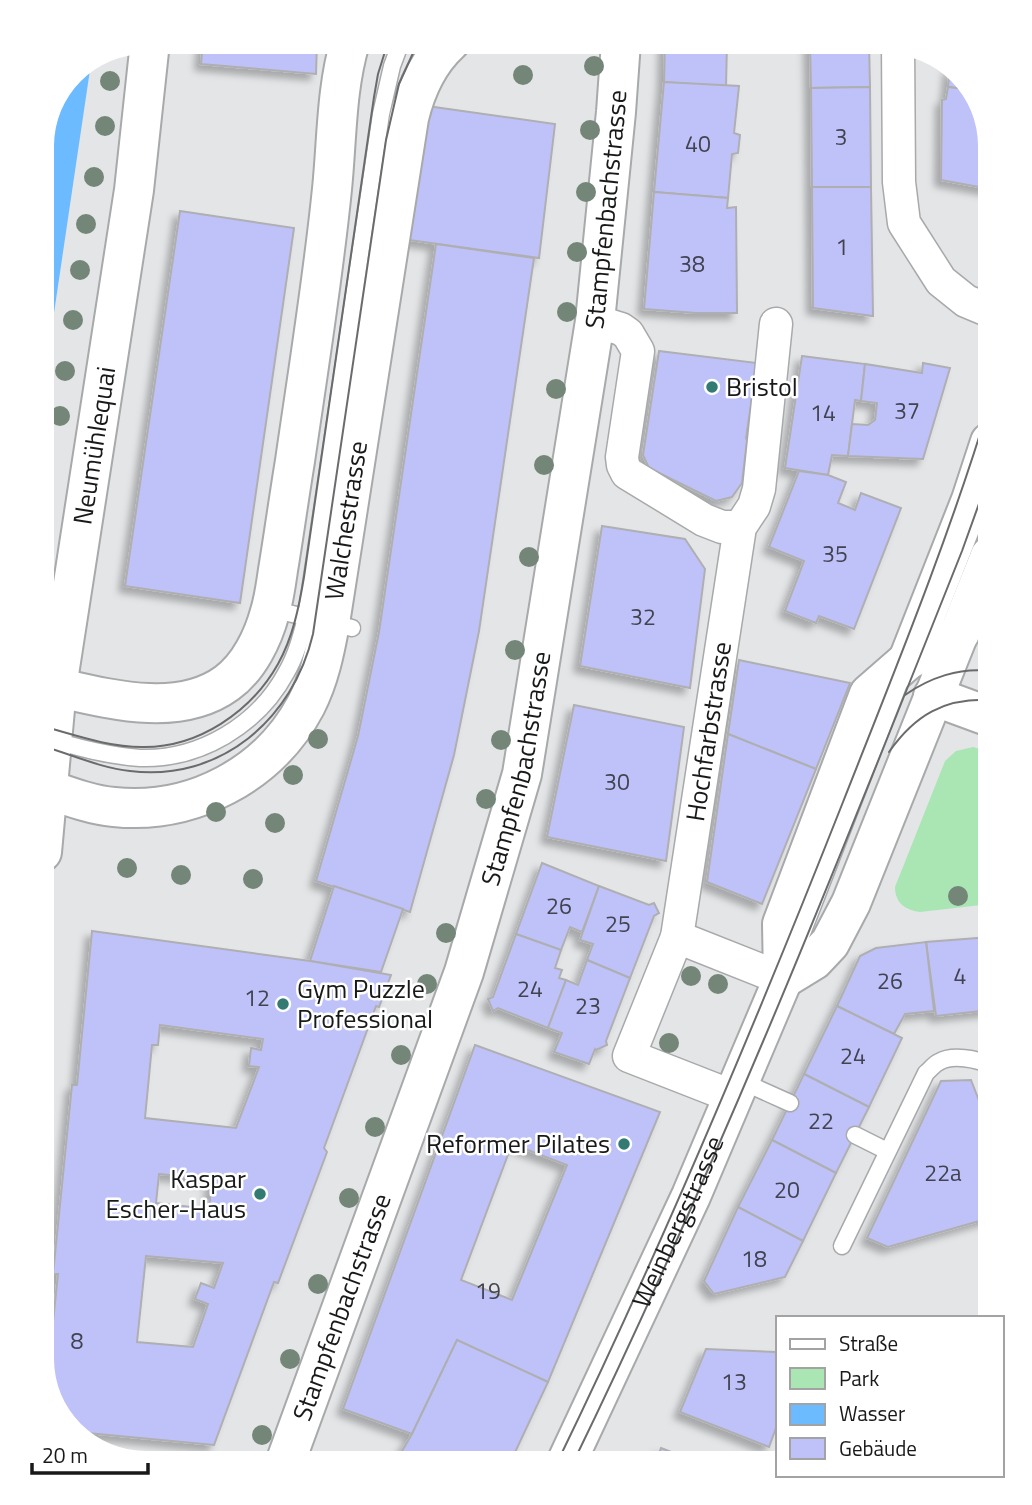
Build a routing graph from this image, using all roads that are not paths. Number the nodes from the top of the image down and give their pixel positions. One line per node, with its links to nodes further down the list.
1 (149, 54): 16 (street, Neumühlequai)
2 (346, 54): 7 (street, Walchestrasse)
3 (397, 54): 7 (lane, Walchestrasse)
4 (440, 54): 7 (street, Walchestrasse)
5 (620, 54): 9 (street, Stampfenbachstrasse)
6 (898, 55): 8 (street)
7 (362, 166): 13 (street, Walchestrasse); 13 (lane, Walchestrasse); 13 (street, Walchestrasse)
8 (978, 306)
9 (595, 321): 12 (street); 30 (street, Stampfenbachstrasse)
10 (776, 324): 12 (street, Hochfarbstrasse)
11 (978, 478): 15 (street, Weinbergstrasse)
12 (740, 527): 22 (street, Hochfarbstrasse)
13 (317, 625): 17 (street, Walchestrasse); 20 (lane, Walchestrasse); 21 (street, Walchestrasse)
14 (975, 634): 15 (street, Weinbergstrasse); 18 (street)
15 (908, 660): 18 (street); 23 (street, Weinbergstrasse)
16 (54, 662)
17 (54, 687)
18 (933, 696): 19 (street); 23 (street)
19 (978, 713)
20 (54, 740)
21 (54, 791)
22 (677, 937): 23 (street); 25 (street, Hochfarbstrasse)
23 (783, 979): 25 (street, Weinbergstrasse)
24 (978, 1060): 28 (lane)
25 (738, 1089): 26 (lane); 31 (street, Weinbergstrasse)
26 (790, 1103)
27 (855, 1135): 28 (lane)
28 (887, 1151): 29 (lane)
29 (842, 1246)
30 (289, 1451)
31 (572, 1451)

